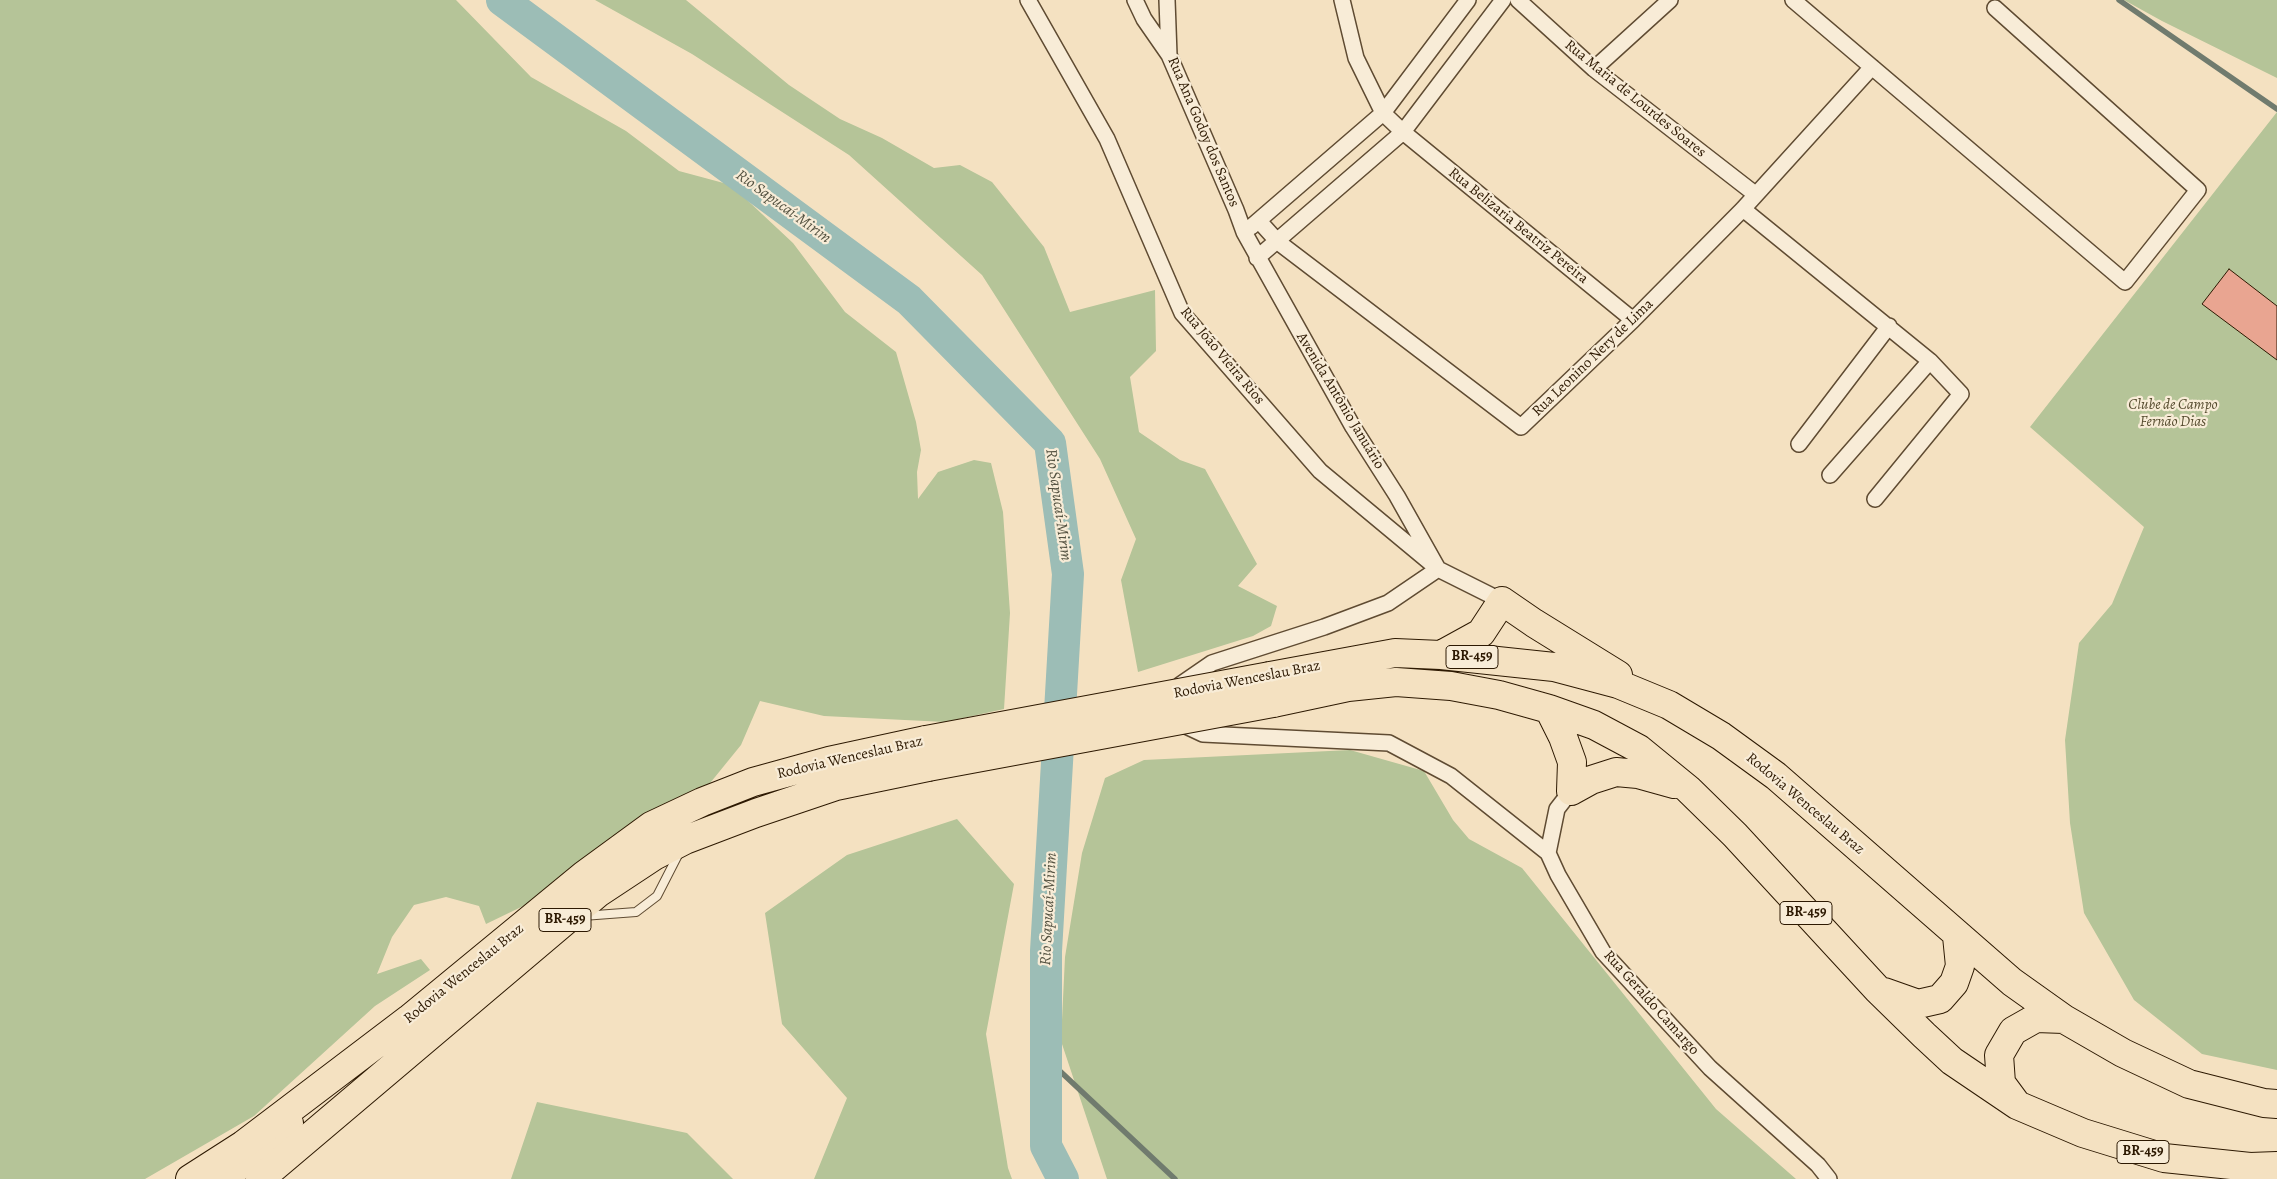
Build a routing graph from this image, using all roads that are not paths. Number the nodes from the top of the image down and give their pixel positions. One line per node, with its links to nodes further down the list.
1 (1028, 0): 28 (street, Rua João Vieira Rios)
2 (1135, 0): 11 (street)
3 (1167, 0): 11 (street, Rua Ana Godoy dos Santos)
4 (1342, 0): 14 (street)
5 (1468, 0): 14 (street)
6 (1503, 0): 15 (street)
7 (1518, 0): 13 (street, Rua Maria de Lourdes Soares)
8 (1670, 0): 13 (street)
9 (1794, 0): 12 (street)
10 (1995, 8): 12 (street)
11 (1169, 55): 19 (street, Rua Ana Godoy dos Santos)
12 (1872, 67): 16 (street, Rua Leonino Nery de Lima)
13 (1594, 69): 16 (street, Rua Maria de Lourdes Soares)
14 (1383, 113): 15 (street, Rua Belizaria Beatriz Pereira); 18 (street)
15 (1403, 132): 20 (street); 22 (street, Rua Belizaria Beatriz Pereira)
16 (1755, 194): 17 (street, Rua Leonino Nery de Lima)
17 (1743, 210): 22 (street, Rua Leonino Nery de Lima); 23 (street)
18 (1259, 221): 19 (street); 20 (street, Rua Leonino Nery de Lima)
19 (1244, 232): 21 (street, Avenida Antônio Januário)
20 (1278, 242): 21 (street); 22 (street, Rua Leonino Nery de Lima)
21 (1257, 258): 28 (street, Avenida Antônio Januário)
22 (1633, 320)
23 (1889, 326): 24 (street); 25 (street)
24 (1930, 361): 26 (street); 27 (street)
25 (1799, 444)
26 (1830, 475)
27 (1875, 499)
28 (1438, 569): 29 (street, Rua João Vieira Rios); 36 (street)
29 (1502, 601): 30 (highway); 31 (highway)
30 (1441, 655): 31 (highway, Rodovia Wenceslau Braz / BR-459); 40 (highway, Rodovia Wenceslau Braz / BR-459, bridge)
31 (1669, 705): 38 (highway, Rodovia Wenceslau Braz / BR-459)
32 (1549, 709): 33 (highway, Rodovia Wenceslau Braz / BR-459); 34 (highway); 35 (highway, Rodovia Wenceslau Braz / BR-459, bridge)
33 (1688, 788): 34 (highway, BR-459); 39 (highway, Rodovia Wenceslau Braz / BR-459)
34 (1571, 791): 36 (street)
35 (685, 840): 37 (highway, Rodovia Wenceslau Braz / BR-459); 37 (lane)
36 (1548, 853): 48 (street, Rua Geraldo Camargo)
37 (568, 918): 47 (highway, Rodovia Wenceslau Braz / BR-459)
38 (1957, 936): 39 (highway); 41 (highway, Rodovia Wenceslau Braz / BR-459)
39 (1878, 990): 43 (highway, Rodovia Wenceslau Braz / BR-459)
40 (408, 1018): 45 (highway, BR-459); 46 (main road, Rodovia Wenceslau Braz / BR-459)
41 (2064, 1019): 42 (highway, Rodovia Wenceslau Braz / BR-459); 43 (highway)
42 (2277, 1104)
43 (2017, 1105): 44 (highway, Rodovia Wenceslau Braz / BR-459)
44 (2277, 1166)
45 (190, 1179)
46 (227, 1179)
47 (260, 1179)
48 (1829, 1179)

